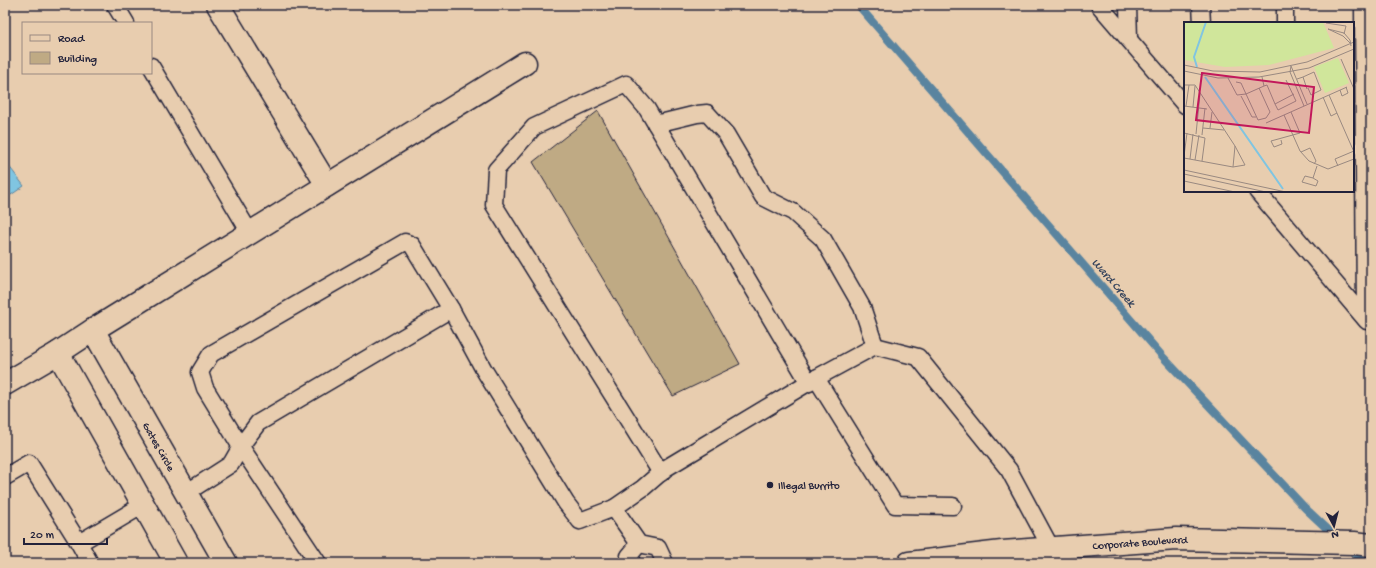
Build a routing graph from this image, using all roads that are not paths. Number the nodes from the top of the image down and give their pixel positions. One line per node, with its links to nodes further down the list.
1 (115, 5): 8 (lane)
2 (218, 5): 17 (street)
3 (1099, 5): 11 (lane)
4 (1128, 5): 11 (lane)
5 (1201, 5): 9 (lane)
6 (1285, 5): 10 (lane)
7 (1363, 5): 16 (lane)
8 (125, 22)
9 (1202, 22)
10 (1285, 22)
11 (1129, 39): 14 (lane)
12 (525, 63): 17 (street)
13 (152, 68): 19 (lane)
14 (1184, 104)
15 (656, 124): 23 (lane); 25 (lane); 28 (lane)
16 (1363, 148): 21 (lane)
17 (327, 185): 19 (street)
18 (1258, 192): 21 (lane)
19 (250, 233): 22 (street)
20 (451, 309): 27 (lane); 27 (lane); 33 (lane)
21 (1368, 322)
22 (93, 330): 24 (street); 30 (street, Gates Circle)
23 (875, 346): 25 (lane); 37 (lane)
24 (58, 353): 26 (street); 31 (street)
25 (812, 380): 28 (lane); 32 (lane)
26 (5, 384)
27 (241, 447): 30 (lane); 41 (lane)
28 (661, 473): 33 (lane)
29 (5, 477): 34 (lane)
30 (186, 493): 40 (street, Gates Circle)
31 (143, 505): 34 (lane); 39 (street)
32 (952, 506)
33 (614, 508): 35 (lane)
34 (79, 543): 38 (lane)
35 (638, 544): 42 (lane); 43 (lane)
36 (1371, 545): 37 (street, Corporate Boulevard)
37 (1051, 548): 44 (street, Corporate Boulevard)
38 (90, 563)
39 (176, 563)
40 (226, 563)
41 (318, 563)
42 (632, 563)
43 (665, 563)
44 (909, 563)

